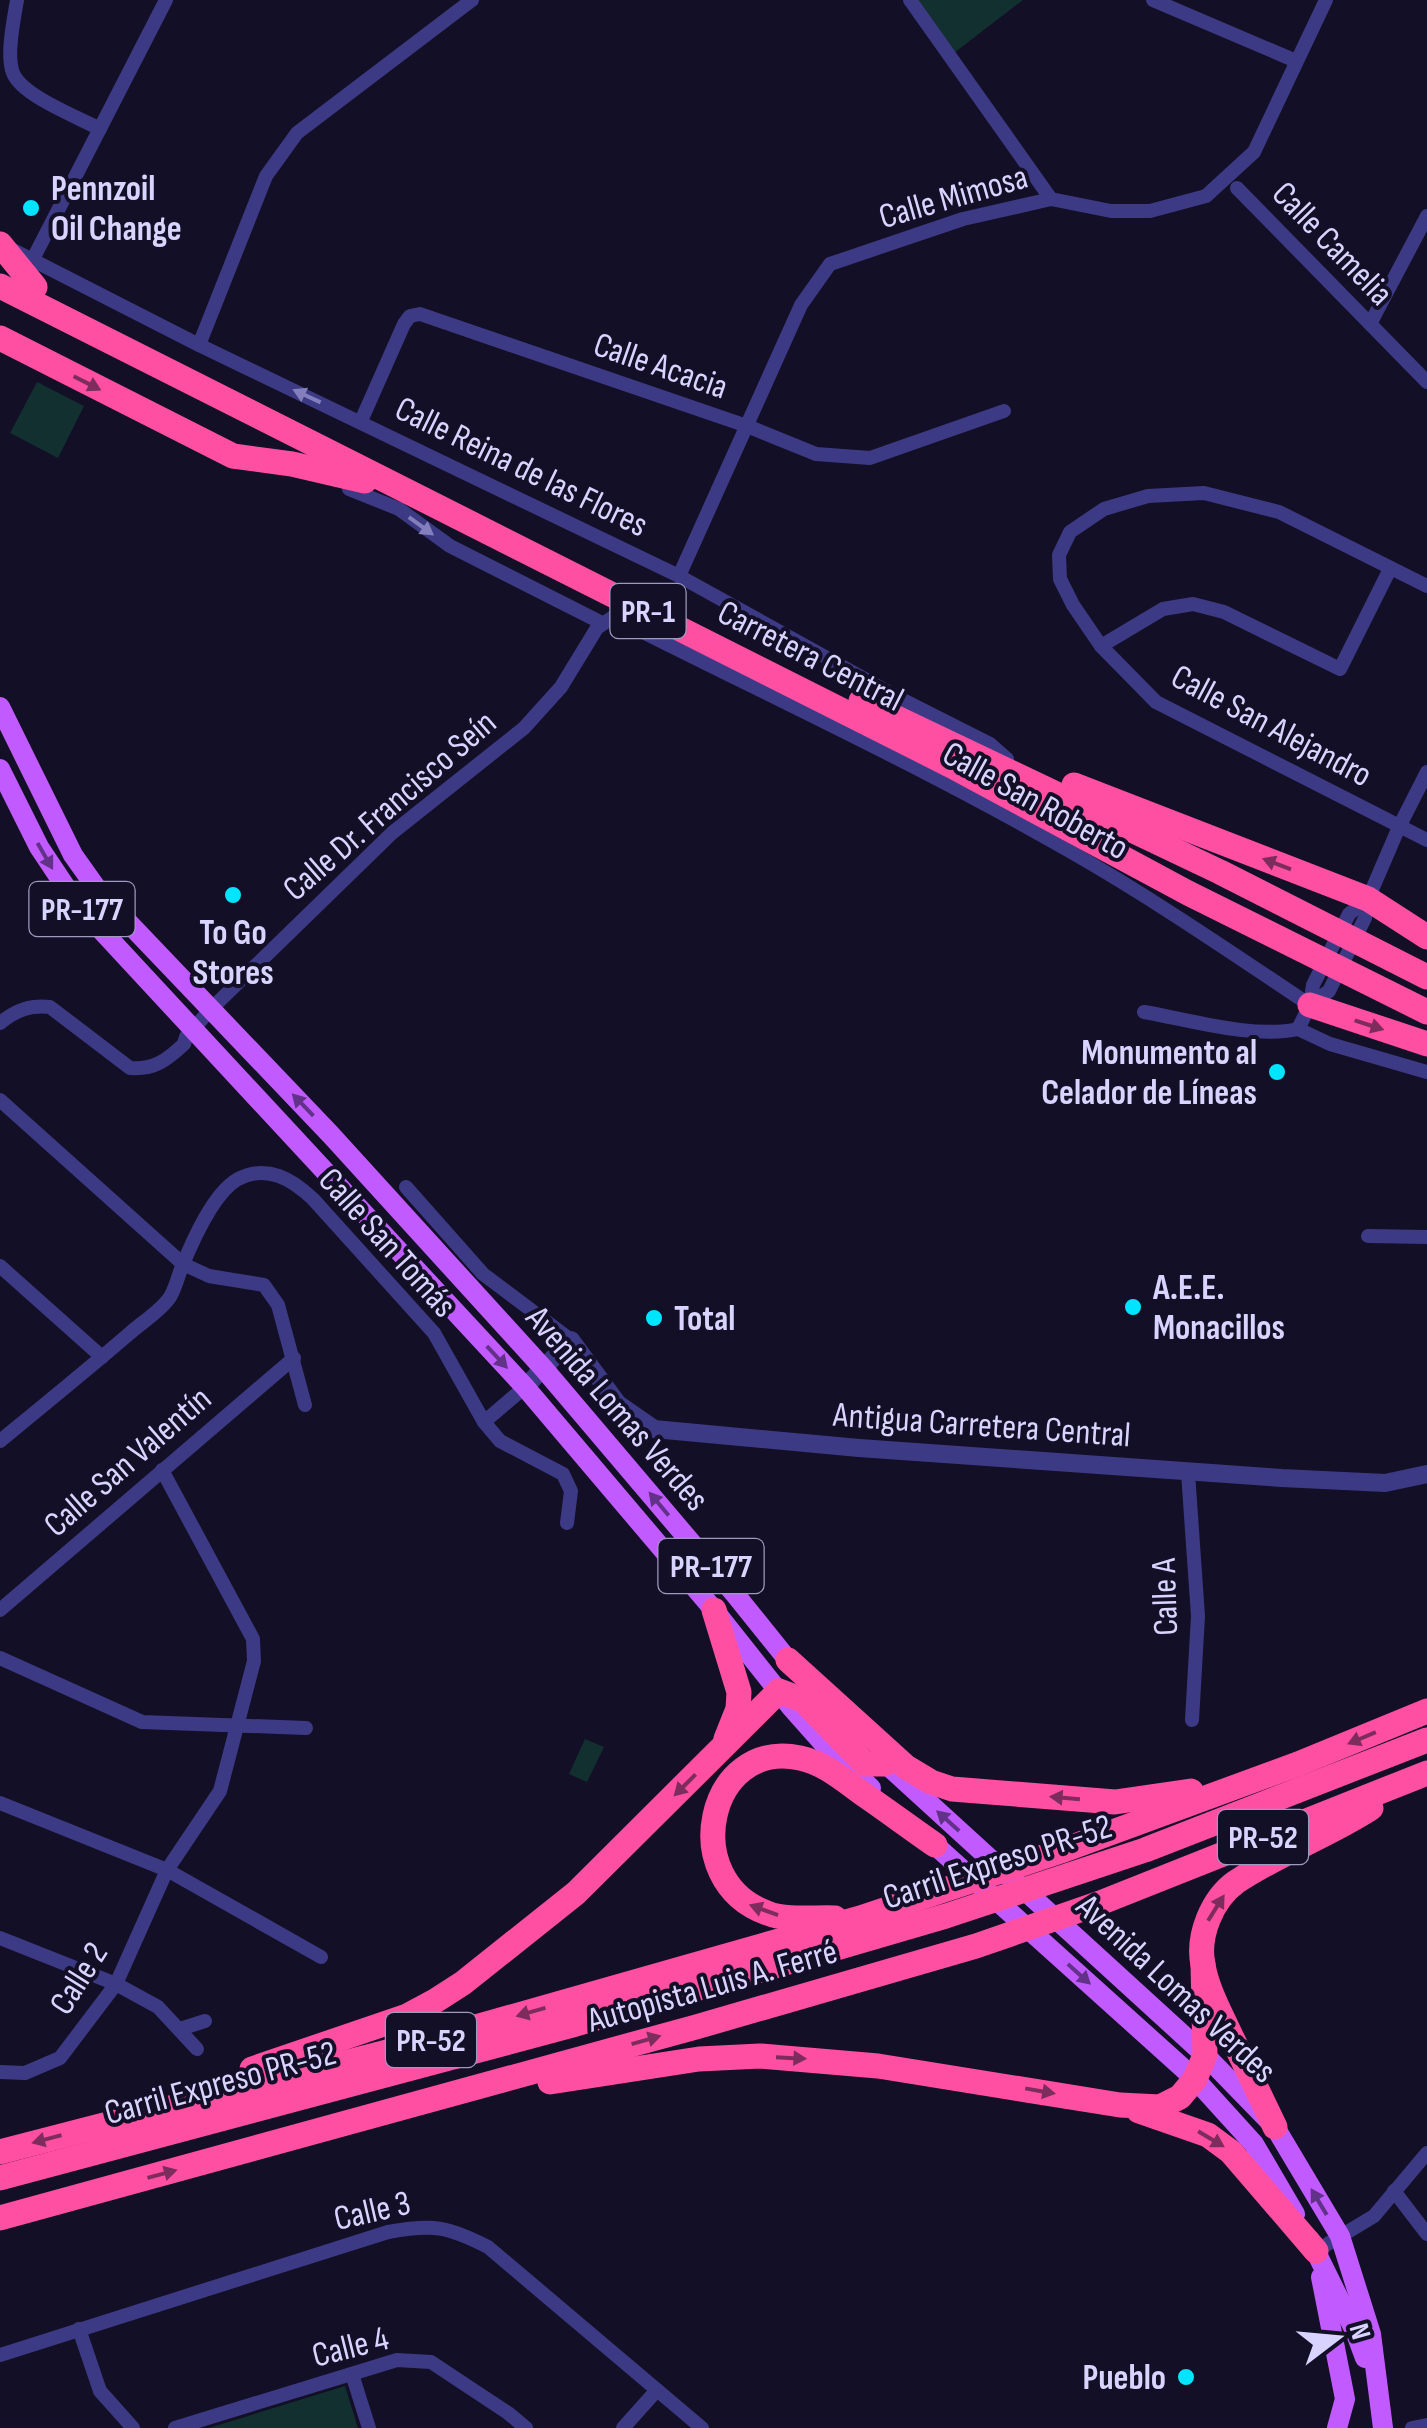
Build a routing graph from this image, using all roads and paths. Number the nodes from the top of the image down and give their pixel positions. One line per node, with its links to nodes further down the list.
1 (17, 0): 8 (street)
2 (166, 0): 8 (street)
3 (472, 0): 21 (street)
4 (910, 0): 12 (street)
5 (1152, 0): 7 (street)
6 (1326, 0): 7 (street, Calle Mimosa)
7 (1296, 61): 9 (street, Calle Mimosa)
8 (100, 130): 15 (street)
9 (1254, 152): 10 (street); 11 (street, Calle Mimosa)
10 (1237, 188): 11 (street); 19 (street, Calle Camelia)
11 (1206, 196): 12 (street, Calle Mimosa)
12 (1051, 199): 27 (street, Calle Mimosa)
13 (1427, 216): 19 (street)
14 (1, 244): 15 (street, Calle Reina de las Flores); 18 (highway)
15 (33, 259): 21 (street, Calle Reina de las Flores)
16 (0, 270): 18 (highway, Carretera Central / PR-1)
17 (0, 286): 29 (highway, Carretera Central / PR-1)
18 (35, 287): 36 (highway, Carretera Central / PR-1)
19 (1370, 324): 24 (street, Calle Camelia)
20 (0, 338): 23 (highway)
21 (200, 345): 26 (street, Calle Reina de las Flores, one-way to 21)
22 (0, 350): 23 (highway)
23 (28, 354): 28 (highway, one-way to 28)
24 (1427, 382)
25 (1004, 411): 27 (street, Calle Acacia)
26 (360, 421): 27 (street, Calle Acacia); 31 (street, Calle Reina de las Flores)
27 (747, 426): 31 (street, Calle Mimosa)
28 (234, 456): 29 (highway); 33 (street, Calle San Roberto, one-way to 33)
29 (422, 498): 43 (highway, Carretera Central / PR-1)
30 (1390, 569): 32 (street, Calle San Alejandro); 34 (street); 34 (street, Calle San Alejandro)
31 (679, 576): 37 (street, Calle Reina de las Flores)
32 (1427, 586)
33 (607, 620): 49 (street, Calle San Roberto); 50 (street, Calle Dr. Francisco Seín)
34 (1101, 646): 40 (street, Calle San Alejandro)
35 (0, 706): 50 (main road, Avenida Lomas Verdes / PR-177)
36 (880, 710): 37 (highway); 43 (highway, Carretera Central / PR-1)
37 (1007, 759): 42 (highway, one-way to 37)
38 (0, 769): 55 (main road, Avenida Lomas Verdes / PR-177, one-way to 55)
39 (1427, 772): 40 (street)
40 (1399, 826): 41 (street, Calle San Alejandro); 42 (street)
41 (1427, 840)
42 (1368, 899): 44 (highway); 49 (street)
43 (1302, 932): 45 (highway, Carretera Central / PR-1)
44 (1427, 937)
45 (1376, 972): 46 (highway, Carretera Central / PR-1); 47 (highway); 48 (highway); 52 (highway, Carretera Central / PR-1)
46 (1427, 977)
47 (1427, 994)
48 (1427, 1004)
49 (1310, 1006): 54 (street); 56 (highway, one-way to 56)
50 (211, 1010): 55 (street, Calle Dr. Francisco Seín); 67 (main road, Avenida Lomas Verdes / PR-177, one-way to 50)
51 (1144, 1012): 54 (street)
52 (1427, 1012)
53 (0, 1022): 55 (street, Calle Dr. Francisco Seín)
54 (1298, 1029): 57 (street)
55 (189, 1033): 68 (main road, Avenida Lomas Verdes / PR-177, one-way to 68)
56 (1427, 1044)
57 (1427, 1072)
58 (0, 1100): 62 (street)
59 (406, 1186): 64 (street)
60 (1368, 1236): 61 (street)
61 (1427, 1237)
62 (183, 1264): 65 (street, Calle San Tomás); 66 (street); 70 (street, Calle San Tomás)
63 (0, 1266): 65 (street)
64 (572, 1340): 67 (street); 73 (street, Antigua Carretera Central)
65 (102, 1358): 71 (street, Calle San Tomás)
66 (294, 1358): 69 (street); 72 (street, Calle San Valentín)
67 (544, 1370): 68 (street); 79 (main road, Avenida Lomas Verdes / PR-177, one-way to 67)
68 (525, 1387): 70 (street); 77 (main road, Avenida Lomas Verdes / PR-177)
69 (305, 1405)
70 (484, 1422): 75 (street, Calle San Tomás)
71 (2, 1436)
72 (162, 1470): 76 (street, Calle San Valentín); 83 (street, Calle 2)
73 (1188, 1473): 74 (street, Antigua Carretera Central); 82 (street, Calle A)
74 (1427, 1474)
75 (567, 1522)
76 (0, 1610)
77 (714, 1610): 80 (main road, Avenida Lomas Verdes / PR-177); 86 (highway)
78 (0, 1658): 83 (street)
79 (788, 1660): 87 (main road, Avenida Lomas Verdes / PR-177); 88 (highway, one-way to 79)
80 (778, 1691): 86 (highway); 87 (highway); 91 (main road, Avenida Lomas Verdes / PR-177)
81 (1427, 1711): 88 (highway, Autopista Luis A. Ferré / PR-52, one-way to 88)
82 (1192, 1720)
83 (238, 1724): 84 (street); 92 (street, Calle 2)
84 (306, 1728)
85 (1427, 1740): 109 (highway, Carril Expreso PR-52)
86 (721, 1749): 105 (highway, one-way to 105)
87 (886, 1764): 101 (main road, Avenida Lomas Verdes / PR-177, one-way to 87)
88 (1298, 1764): 93 (highway, Autopista Luis A. Ferré / PR-52)
89 (1420, 1776): 96 (highway, one-way to 89); 103 (highway, Autopista Luis A. Ferré / PR-52, one-way to 89)
90 (0, 1803): 92 (street)
91 (935, 1845): 93 (highway, one-way to 91); 101 (main road, Avenida Lomas Verdes / PR-177, one-way to 101)
92 (167, 1870): 95 (street); 97 (street, Calle 2)
93 (860, 1918): 105 (highway, Autopista Luis A. Ferré / PR-52, one-way to 105)
94 (0, 1938): 97 (street)
95 (321, 1957)
96 (1202, 1964): 101 (highway); 106 (highway)
97 (116, 1984): 99 (street); 102 (street, Calle 2)
98 (204, 2020): 99 (street)
99 (180, 2028): 100 (street)
100 (197, 2049)
101 (1200, 2067): 104 (highway); 106 (main road, Avenida Lomas Verdes / PR-177); 114 (main road, Avenida Lomas Verdes / PR-177)
102 (0, 2072)
103 (451, 2095): 104 (highway, one-way to 104); 111 (highway, Autopista Luis A. Ferré / PR-52, one-way to 103)
104 (1120, 2105): 114 (highway, one-way to 114)
105 (146, 2113): 107 (highway, Autopista Luis A. Ferré / PR-52, one-way to 107)
106 (1275, 2127): 113 (main road, Avenida Lomas Verdes / PR-177, one-way to 106)
107 (0, 2152)
108 (1427, 2153): 110 (street)
109 (0, 2178)
110 (1394, 2192): 112 (street); 113 (street)
111 (0, 2218)
112 (1427, 2234)
113 (1340, 2236): 114 (street); 127 (main road, Avenida Lomas Verdes / PR-177)
114 (1316, 2251): 126 (main road); 127 (main road, Avenida Lomas Verdes / PR-177)
115 (79, 2329): 116 (street, Calle 3); 118 (street, Calle 3); 120 (street)
116 (0, 2355)
117 (352, 2374): 121 (street, Calle 4); 122 (street); 123 (street, Calle 4)
118 (657, 2390): 124 (street); 125 (street, Calle 3)
119 (1427, 2425): 128 (street)
120 (133, 2428)
121 (174, 2428)
122 (369, 2428)
123 (526, 2428)
124 (623, 2428)
125 (702, 2428)
126 (1337, 2428)
127 (1383, 2428)
128 (1412, 2428)

